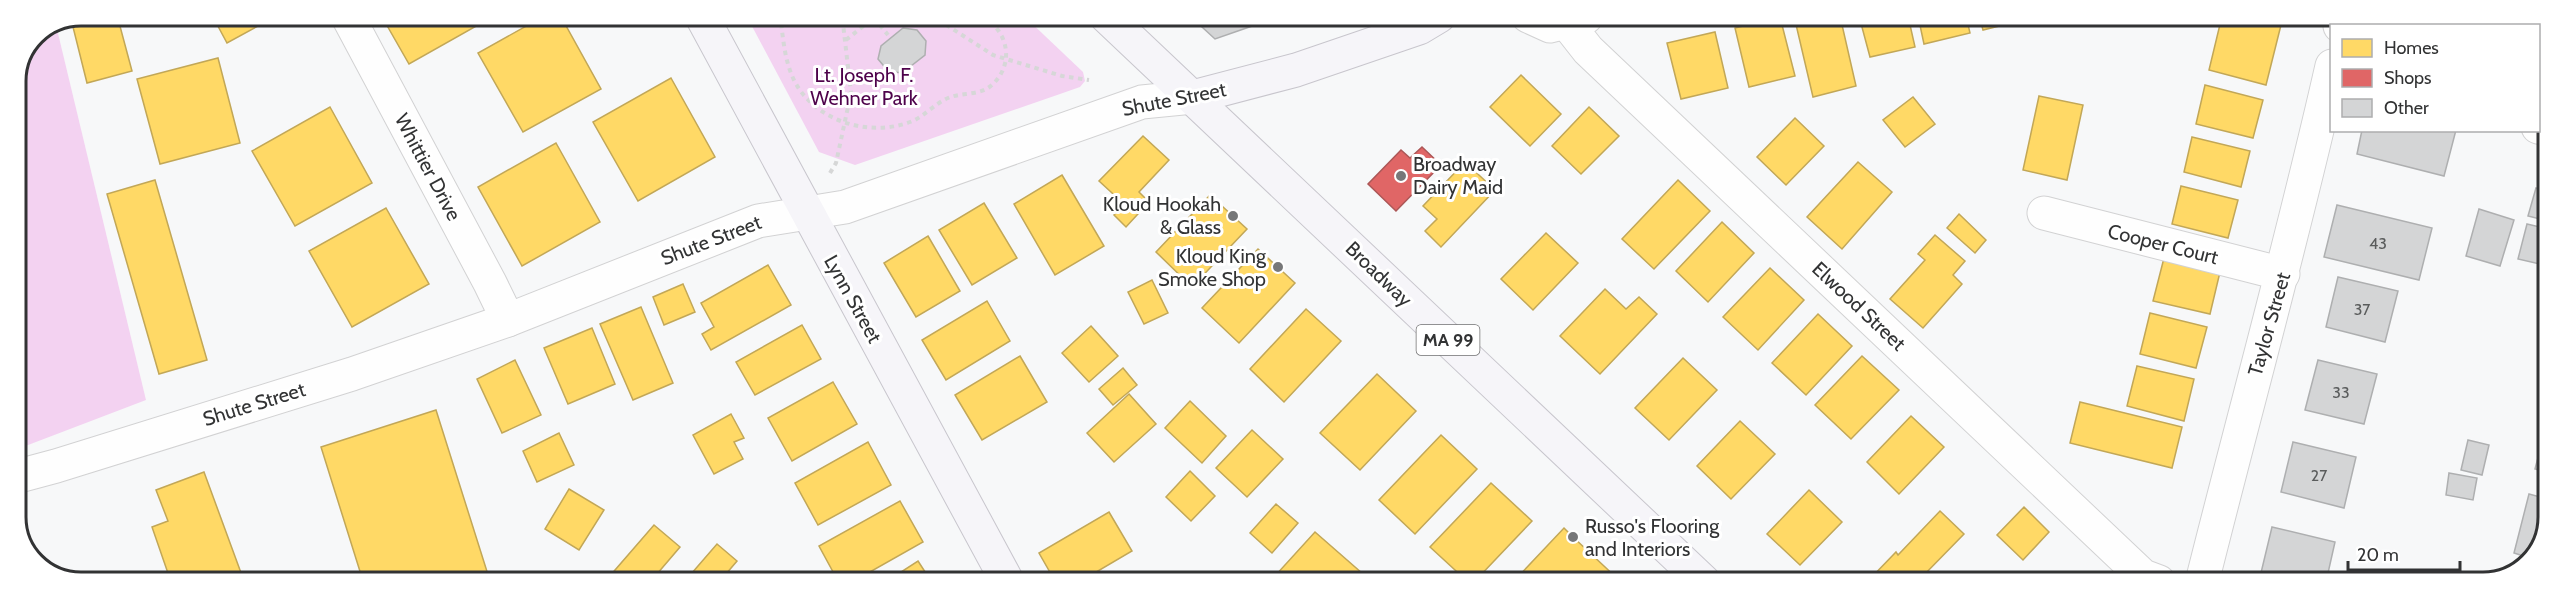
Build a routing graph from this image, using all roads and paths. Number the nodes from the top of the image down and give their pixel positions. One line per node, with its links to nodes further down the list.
1 (353, 26): 22 (street, Whittier Drive)
2 (707, 26): 20 (main road, Lynn Street)
3 (781, 26): 18 (path)
4 (843, 26): 13 (path)
5 (864, 26): 13 (path)
6 (882, 26): 12 (path)
7 (948, 26): 14 (path)
8 (994, 26): 14 (path)
9 (1117, 26): 17 (main road, Broadway / MA 99)
10 (1422, 26): 17 (main road, Shute Street)
11 (1581, 26): 26 (street, Elwood Street)
12 (888, 35)
13 (845, 41): 18 (path)
14 (1006, 59): 16 (path); 18 (path)
15 (2330, 74): 21 (street, Taylor Street)
16 (1098, 82)
17 (1193, 97): 20 (street, Shute Street); 25 (main road, Broadway / MA 99)
18 (844, 123): 20 (path)
19 (2044, 213): 21 (street, Cooper Court)
20 (808, 214): 22 (street, Shute Street); 24 (main road, Lynn Street)
21 (2283, 274): 27 (street, Taylor Street)
22 (508, 321): 23 (street, Shute Street)
23 (26, 474)
24 (1002, 572)
25 (1685, 572)
26 (2139, 572)
27 (2205, 572)

